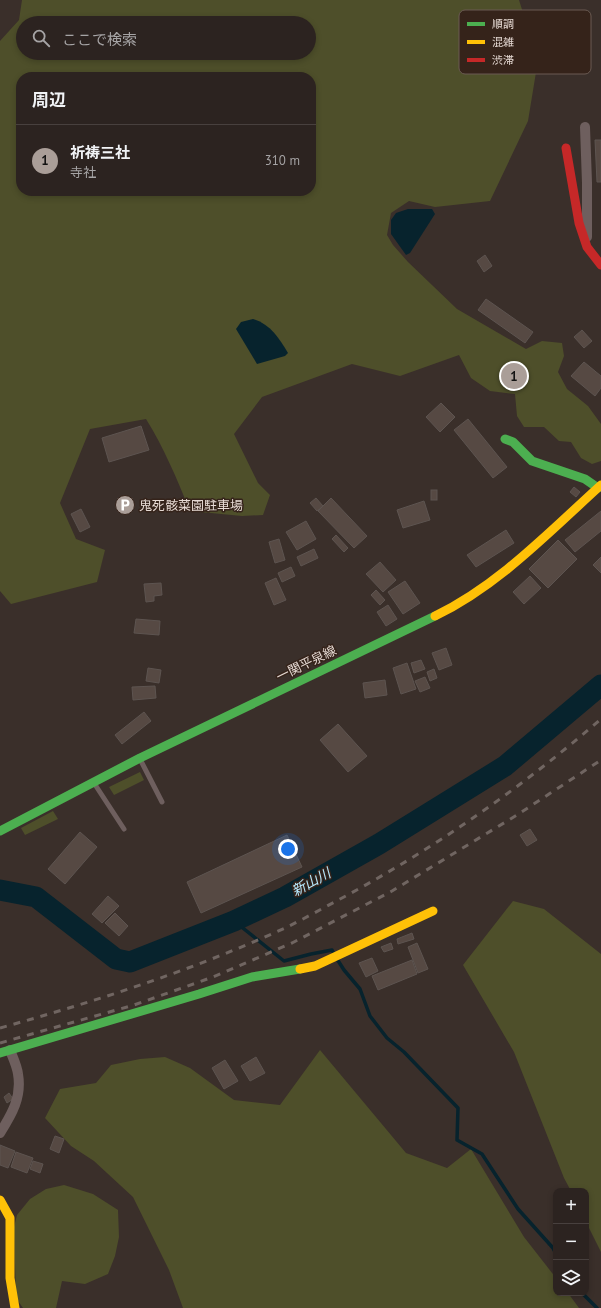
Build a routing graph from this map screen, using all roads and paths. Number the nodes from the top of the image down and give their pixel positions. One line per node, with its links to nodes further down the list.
1 (585, 127): 3 (street)
2 (566, 148): 3 (street)
3 (587, 247): 4 (street)
4 (601, 265)
5 (505, 439): 6 (street)
6 (600, 489): 7 (street)
7 (589, 498): 8 (street, 一関平泉線)
8 (140, 758): 9 (street, 一関平泉線); 10 (lane)
9 (93, 782): 11 (lane); 12 (street, 一関平泉線)
10 (162, 802)
11 (124, 829)
12 (0, 831)
13 (432, 911): 14 (street)
14 (10, 1050): 15 (street); 16 (street)
15 (0, 1053)
16 (0, 1133)
17 (0, 1200): 18 (street)
18 (14, 1308)

